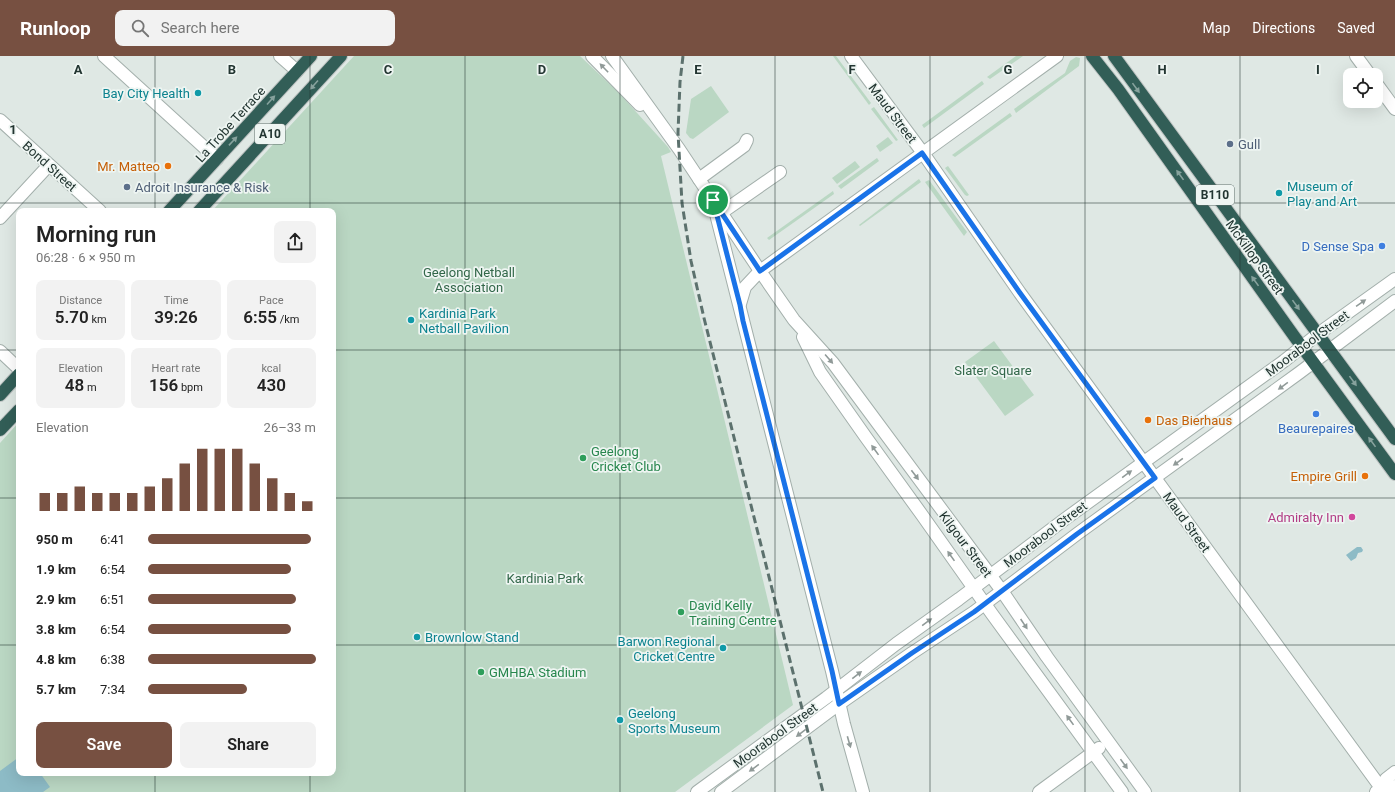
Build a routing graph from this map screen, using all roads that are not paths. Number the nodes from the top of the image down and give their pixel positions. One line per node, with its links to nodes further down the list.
1 (104, 56): 20 (street)
2 (280, 56): 13 (street)
3 (311, 56): 13 (highway, La Trobe Terrace / A10)
4 (341, 56): 27 (highway, A10, one-way to 27)
5 (592, 56): 17 (street, Kilgour Street, one-way to 5)
6 (612, 56): 17 (street, Kilgour Street)
7 (851, 56): 19 (street, Maud Street)
8 (1057, 56): 19 (street)
9 (1092, 56): 36 (highway, McKillop Street / B110, one-way to 9)
10 (1114, 56): 35 (highway, McKillop Street / B110, one-way to 35)
11 (1356, 56): 12 (street)
12 (1365, 68)
13 (297, 71): 20 (highway, La Trobe Terrace / A10, one-way to 13)
14 (1383, 93): 15 (street)
15 (1395, 109)
16 (0, 120): 21 (street, Bond Street)
17 (662, 127): 23 (street, Kilgour Street)
18 (748, 144): 23 (street)
19 (922, 153): 30 (street); 48 (street, Maud Street)
20 (217, 159): 26 (highway, La Trobe Terrace / A10)
21 (49, 165): 25 (street, Bond Street); 29 (street)
22 (780, 172): 28 (street)
23 (699, 179): 24 (street, Kilgour Street)
24 (713, 200): 28 (street, Kilgour Street); 33 (street)
25 (97, 208)
26 (172, 208)
27 (202, 208)
28 (721, 213): 30 (street, Kilgour Street)
29 (0, 218)
30 (760, 271): 33 (street); 34 (street, Kilgour Street)
31 (1395, 279): 35 (street, Moorabool Street, one-way to 31)
32 (1395, 300): 37 (street, Moorabool Street)
33 (740, 305): 57 (street)
34 (794, 320): 44 (street, Kilgour Street, one-way to 44); 46 (street, Kilgour Street)
35 (1318, 334): 36 (street, Moorabool Street); 37 (highway, McKillop Street / B110)
36 (1303, 347): 39 (highway, McKillop Street / B110); 48 (street, Moorabool Street)
37 (1330, 350): 39 (street, Moorabool Street); 47 (highway, McKillop Street / B110, one-way to 47)
38 (0, 351): 40 (street)
39 (1314, 362): 49 (highway, McKillop Street / B110, one-way to 39); 50 (street, Moorabool Street, one-way to 50)
40 (16, 366)
41 (16, 377): 42 (highway)
42 (0, 395)
43 (16, 413): 45 (highway)
44 (879, 427): 46 (street); 51 (street, Kilgour Street, one-way to 51)
45 (0, 430)
46 (865, 436): 52 (street, Kilgour Street, one-way to 46)
47 (1395, 439)
48 (1143, 462): 50 (street, Maud Street); 53 (street, Moorabool Street, one-way to 48)
49 (1395, 474)
50 (1155, 478): 55 (street, Moorabool Street); 63 (street, Maud Street)
51 (937, 505): 52 (street); 53 (street, Kilgour Street)
52 (922, 515): 54 (street, Kilgour Street, one-way to 52)
53 (990, 575): 54 (street, Moorabool Street); 55 (street, Kilgour Street)
54 (974, 587): 56 (street, Kilgour Street); 57 (street, Moorabool Street, one-way to 54)
55 (1002, 591): 56 (street, Moorabool Street); 59 (street, Kilgour Street, one-way to 59)
56 (985, 604): 58 (street, Moorabool Street); 60 (street, Kilgour Street, one-way to 56)
57 (836, 690): 58 (street); 64 (street, Moorabool Street)
58 (839, 704): 65 (street, Moorabool Street, one-way to 65); 66 (street, one-way to 66)
59 (1107, 741): 60 (street); 69 (street, Kilgour Street, one-way to 69)
60 (1093, 752): 67 (street); 68 (street, Kilgour Street)
61 (1395, 772): 63 (street)
62 (1395, 786): 63 (street)
63 (1380, 791)
64 (697, 792)
65 (721, 792)
66 (863, 792)
67 (1039, 792)
68 (1122, 792)
69 (1145, 792)

